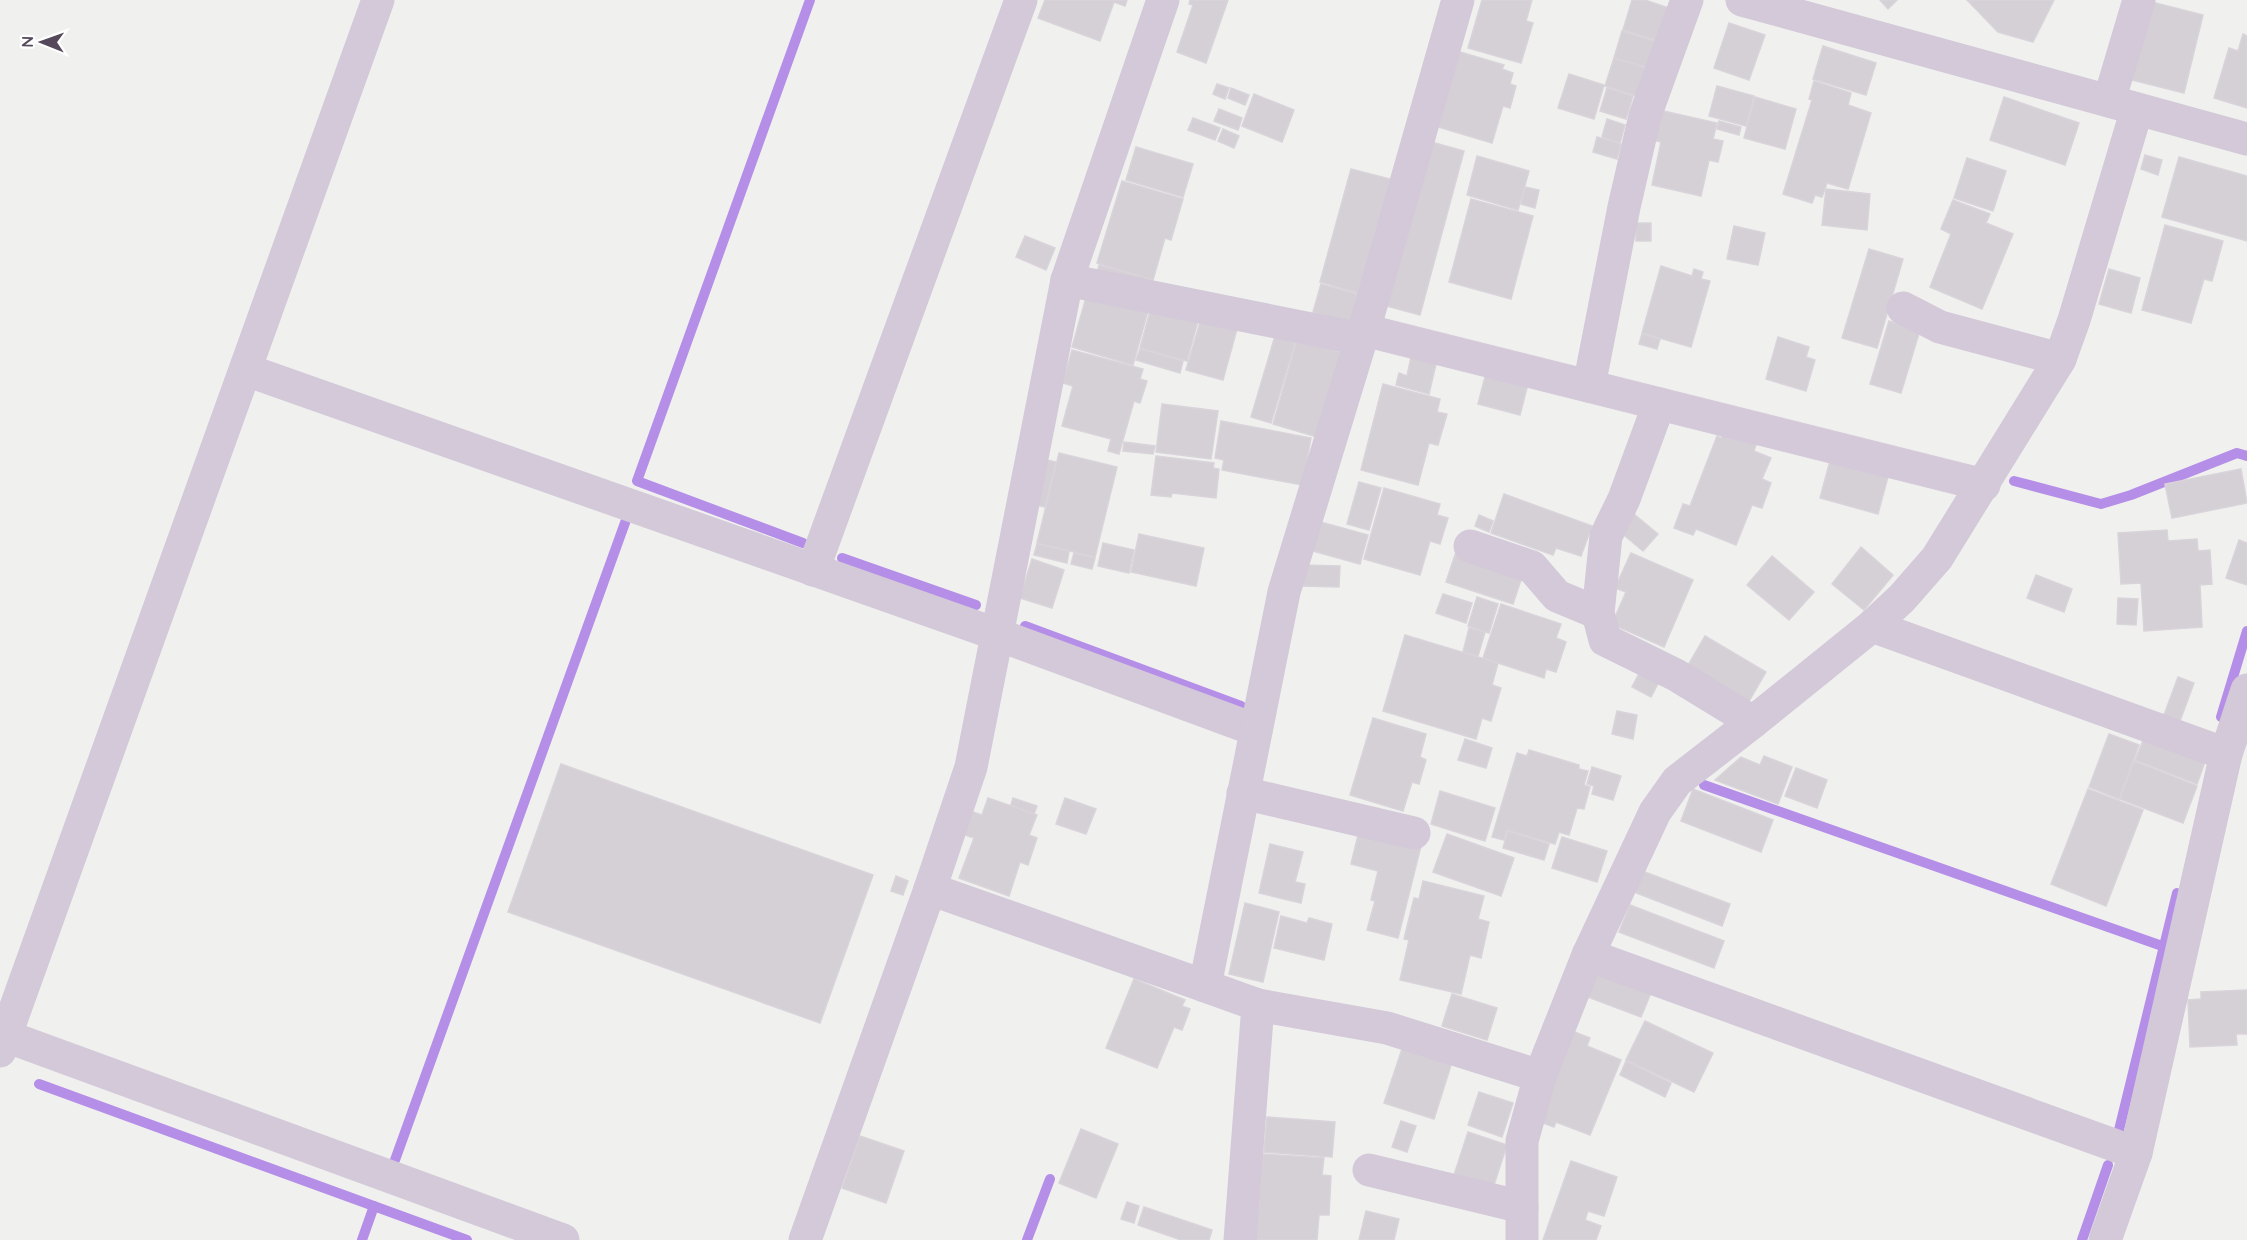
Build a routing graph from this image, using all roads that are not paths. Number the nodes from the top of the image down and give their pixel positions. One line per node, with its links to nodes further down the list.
1 (378, 0): 14 (street)
2 (1021, 0): 19 (street)
3 (1164, 0): 10 (street)
4 (1458, 0): 12 (street)
5 (1687, 0): 15 (street)
6 (1742, 0): 8 (street)
7 (2139, 0): 8 (street)
8 (2123, 105): 9 (street); 13 (street)
9 (2247, 139)
10 (1067, 280): 12 (street); 22 (street)
11 (1903, 308): 13 (street)
12 (1362, 335): 15 (street); 25 (street)
13 (2060, 359): 17 (street)
14 (246, 370): 19 (street); 33 (street)
15 (1589, 386): 16 (street)
16 (1659, 404): 17 (street); 20 (street)
17 (1984, 485): 21 (street)
18 (1470, 546): 20 (street)
19 (813, 570): 22 (street)
20 (1598, 613): 24 (street)
21 (1872, 626): 24 (street); 26 (street)
22 (996, 634): 25 (street); 29 (street)
23 (2246, 695): 26 (street)
24 (1753, 722): 30 (street)
25 (1256, 730): 27 (street)
26 (2226, 754): 35 (street)
27 (1243, 793): 28 (street); 31 (street)
28 (1414, 833)
29 (930, 889): 31 (street); 39 (street)
30 (1588, 955): 34 (street); 35 (street)
31 (1205, 986): 32 (street)
32 (1258, 1005): 34 (street); 40 (street)
33 (2, 1041): 38 (street)
34 (1539, 1076): 37 (street)
35 (2136, 1153): 42 (street)
36 (1369, 1170): 37 (street)
37 (1522, 1207): 41 (street)
38 (563, 1240)
39 (805, 1240)
40 (1240, 1240)
41 (1522, 1240)
42 (2105, 1240)

